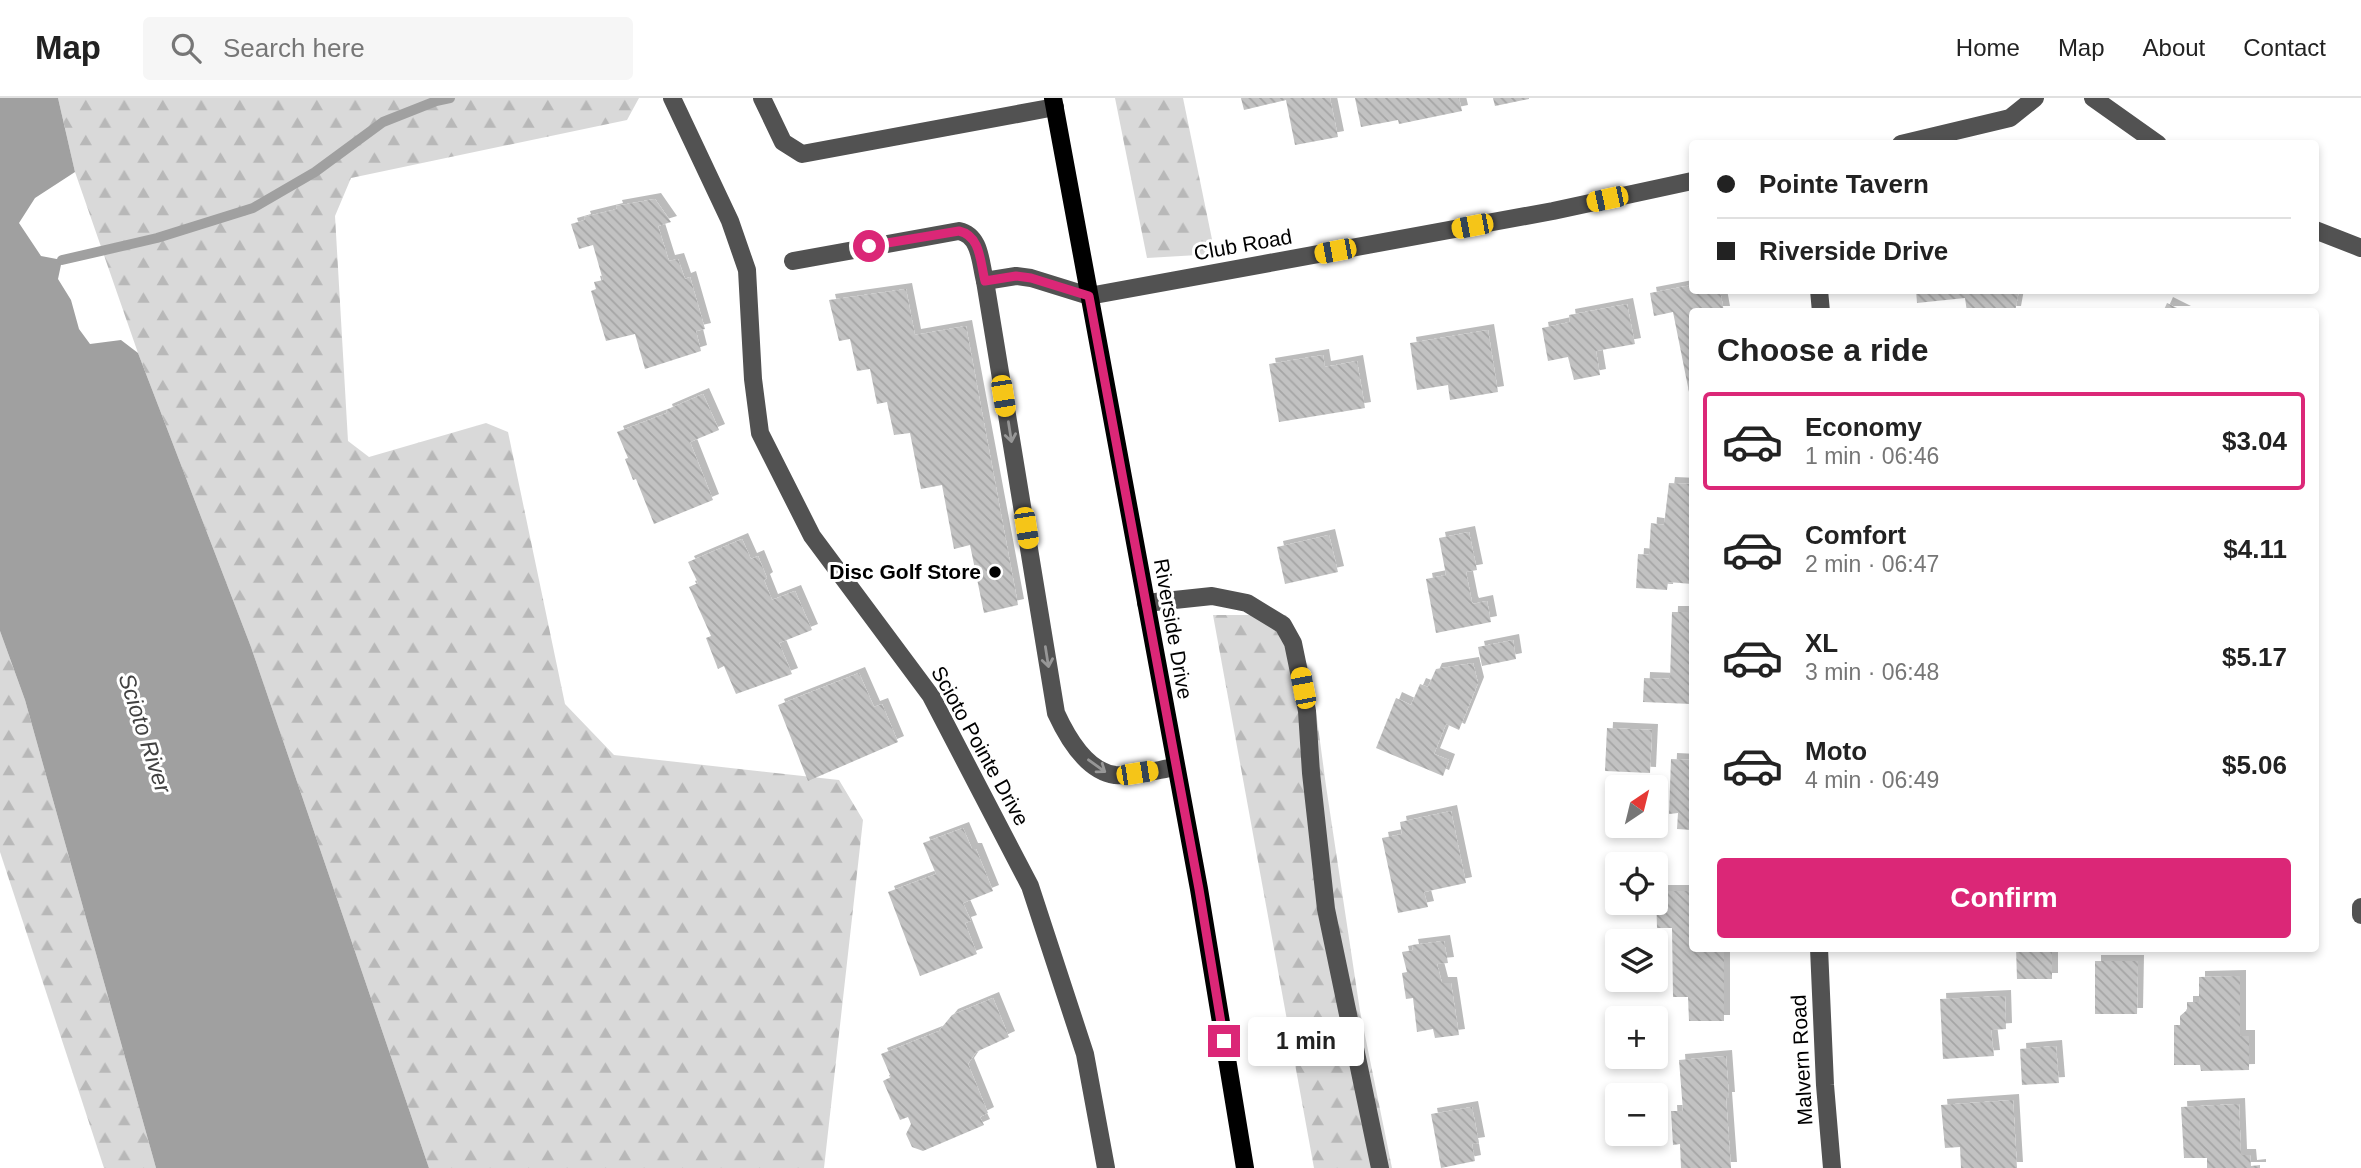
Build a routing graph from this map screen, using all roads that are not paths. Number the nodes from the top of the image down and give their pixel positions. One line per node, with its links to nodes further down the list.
1 (672, 98): 19 (street, Scioto Pointe Drive)
2 (762, 98): 5 (street)
3 (2035, 98): 6 (street)
4 (2093, 98): 7 (street)
5 (1054, 103): 13 (main road, Riverside Drive)
6 (1918, 140)
7 (2152, 140)
8 (1689, 182): 13 (street, Club Road)
9 (2319, 232): 10 (street)
10 (2361, 248)
11 (793, 261): 12 (street)
12 (985, 281): 13 (street); 15 (street, one-way to 15)
13 (1089, 296): 14 (main road, Riverside Drive)
14 (1146, 603): 15 (main road, Riverside Drive); 21 (street)
15 (1175, 767): 20 (main road, Riverside Drive)
16 (2361, 907): 17 (street)
17 (2361, 915)
18 (1819, 952): 22 (street, Malvern Road)
19 (1106, 1168)
20 (1245, 1168)
21 (1380, 1168)
22 (1832, 1168)

